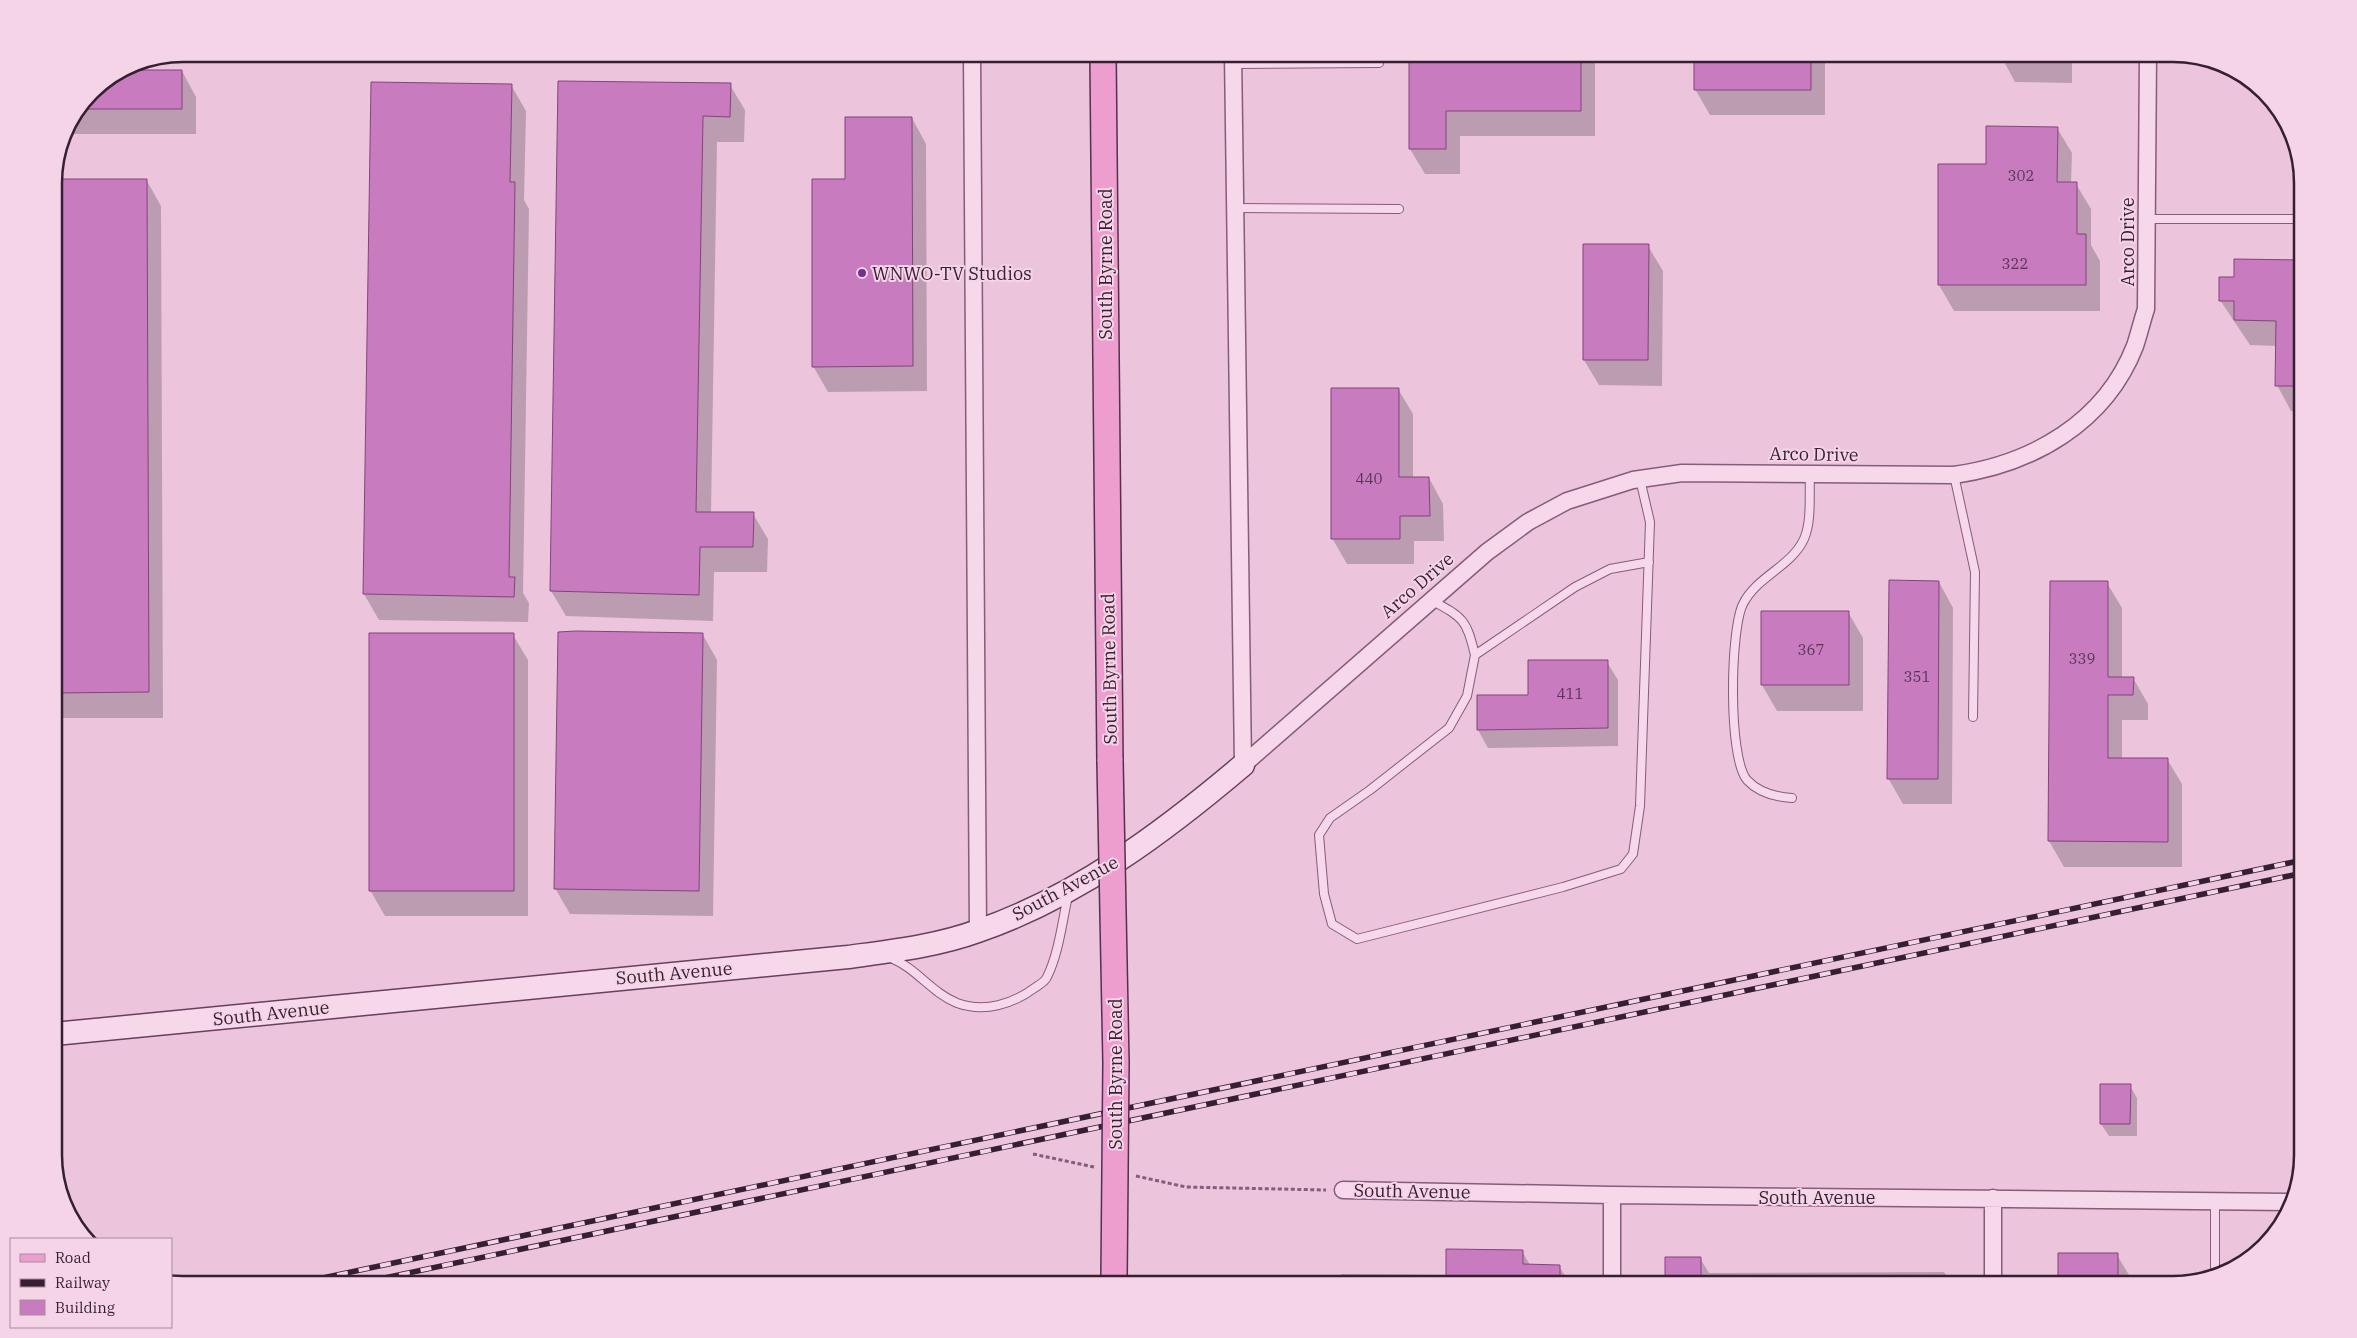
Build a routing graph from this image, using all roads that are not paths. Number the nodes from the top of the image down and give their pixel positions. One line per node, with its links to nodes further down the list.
1 (1233, 62): 7 (street)
2 (1333, 62): 6 (lane)
3 (2148, 62): 9 (street, Arco Drive)
4 (972, 63): 21 (street)
5 (1103, 63): 30 (main road, South Byrne Road, bridge)
6 (1379, 64)
7 (1235, 208): 8 (lane); 18 (street)
8 (1399, 209)
9 (2148, 219): 10 (lane); 12 (street, Arco Drive)
10 (2294, 219)
11 (1810, 474): 12 (street, Arco Drive); 13 (street, Arco Drive); 19 (lane)
12 (1954, 475): 17 (lane)
13 (1640, 478): 14 (lane); 15 (street, Arco Drive)
14 (1649, 562): 16 (lane); 16 (lane)
15 (1431, 600): 16 (lane); 18 (street, Arco Drive)
16 (1475, 655)
17 (1973, 717)
18 (1244, 765): 20 (street, South Avenue)
19 (1792, 798)
20 (1069, 889): 21 (street, South Avenue); 22 (lane)
21 (978, 931): 22 (street, South Avenue)
22 (879, 953): 23 (street, South Avenue)
23 (63, 1033)
24 (1343, 1190): 25 (street, South Avenue)
25 (1612, 1195): 26 (street, South Avenue); 31 (street)
26 (1994, 1198): 27 (street, South Avenue); 32 (street)
27 (2215, 1201): 28 (street, South Avenue); 29 (lane)
28 (2285, 1202)
29 (2215, 1268)
30 (1114, 1276)
31 (1612, 1276)
32 (1994, 1276)

